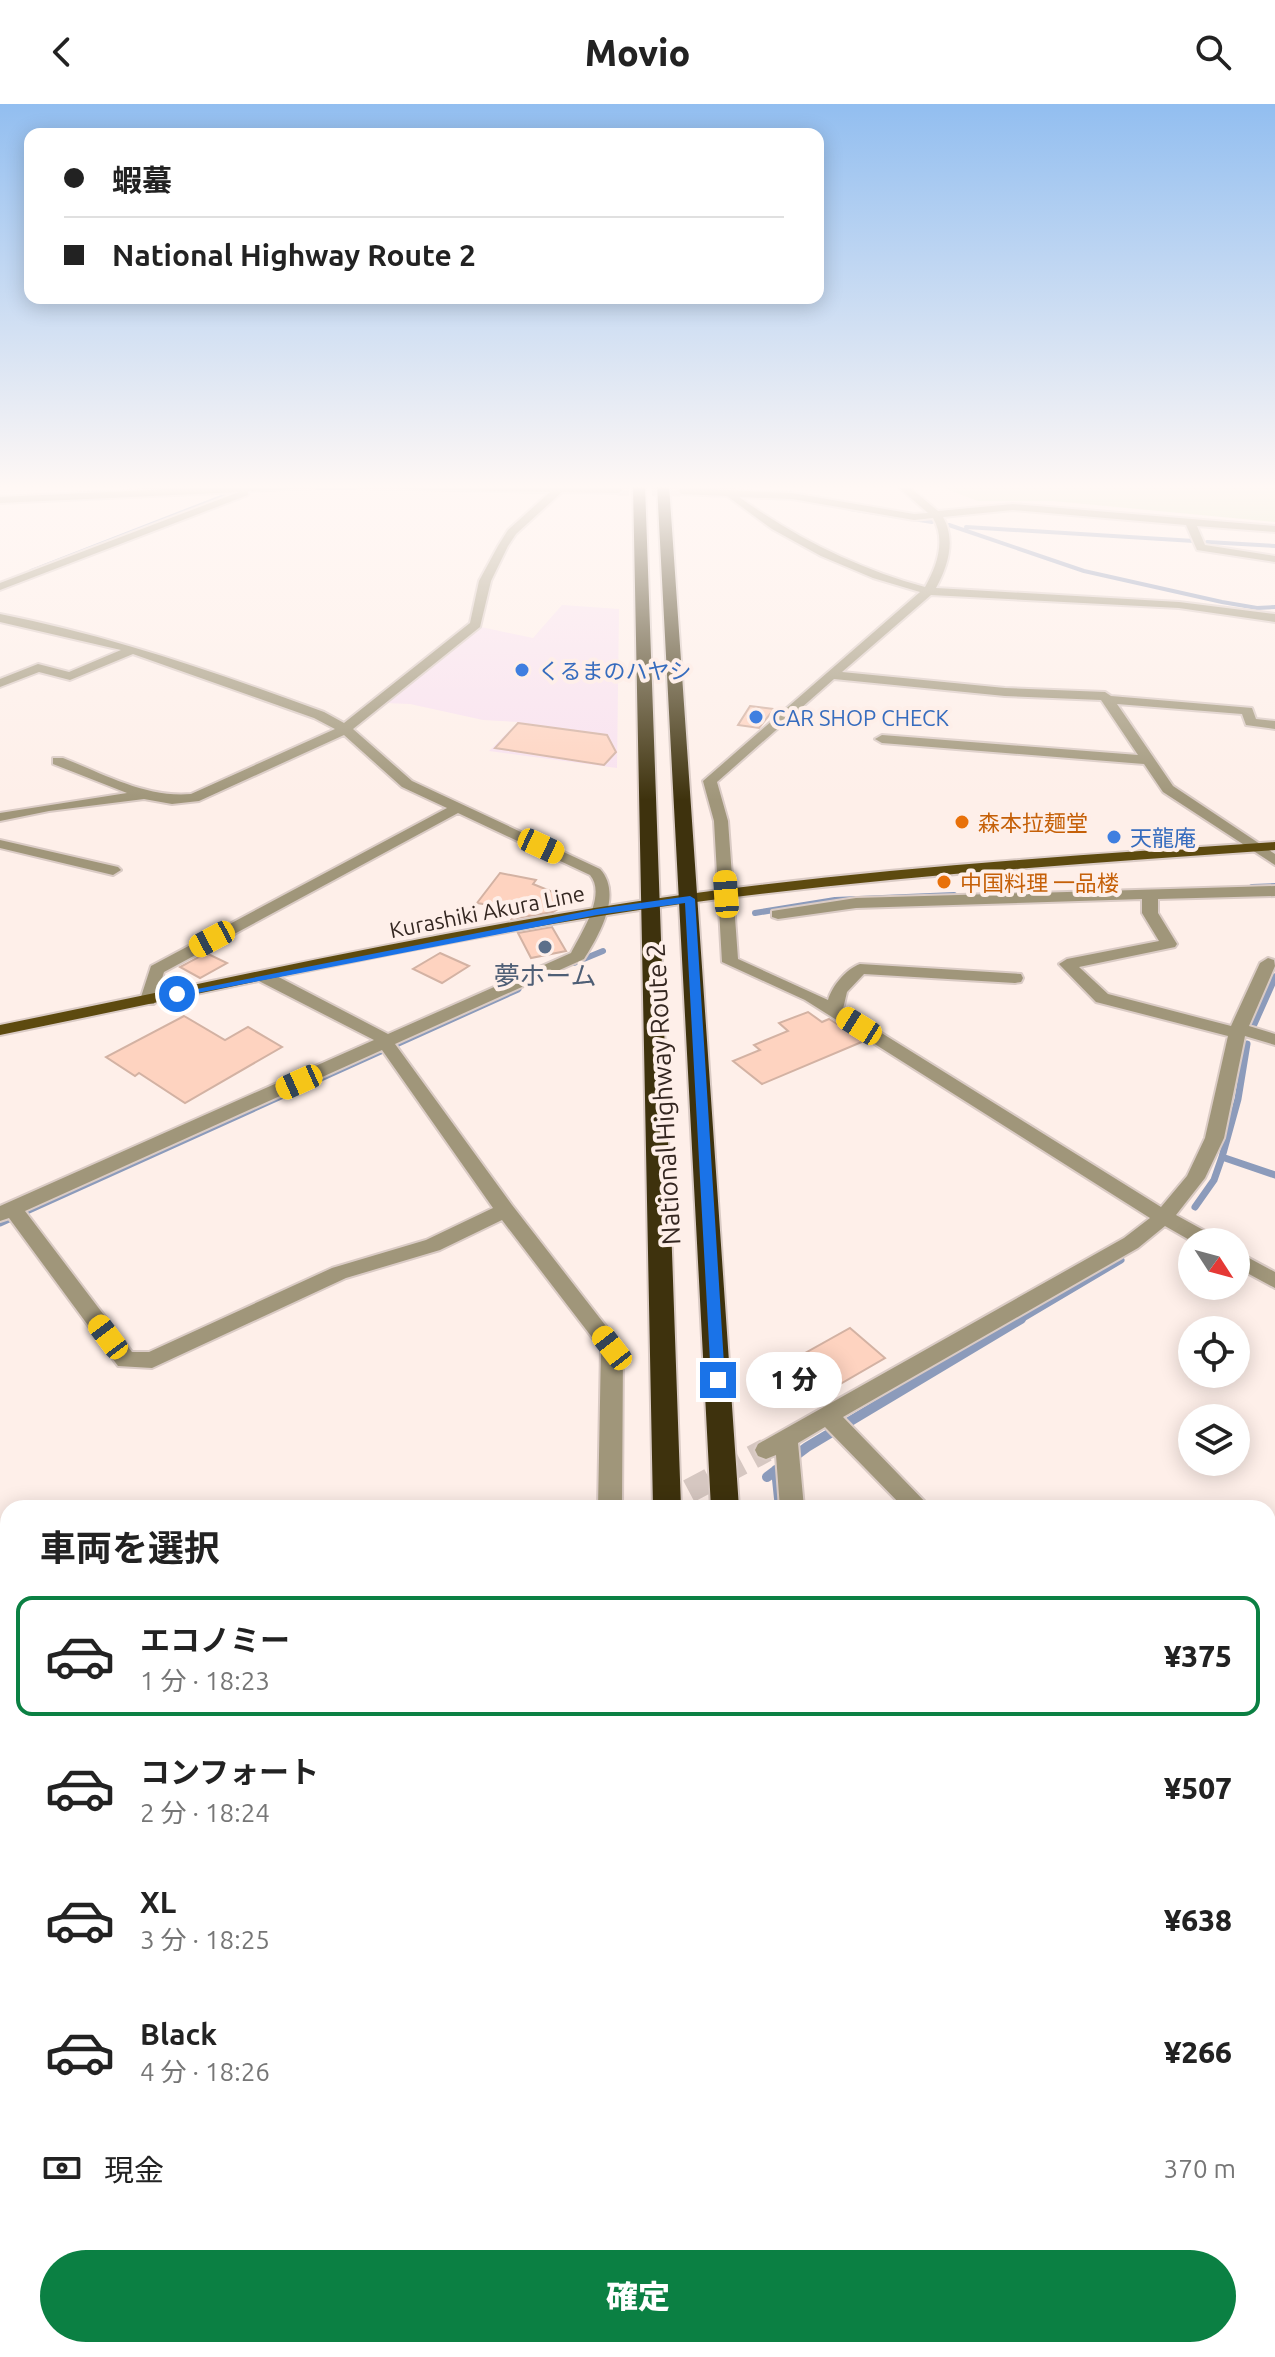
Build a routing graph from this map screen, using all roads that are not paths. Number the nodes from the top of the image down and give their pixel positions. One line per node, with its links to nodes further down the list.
1 (483, 590): 13 (street)
2 (642, 590): 29 (highway, National Highway Route 2)
3 (677, 590): 28 (highway, National Highway Route 2)
4 (925, 590): 5 (street)
5 (928, 591): 7 (street); 9 (street)
6 (0, 618): 8 (street)
7 (1275, 618)
8 (132, 650): 10 (street); 13 (street)
9 (831, 675): 11 (street); 26 (street)
10 (0, 683)
11 (1107, 699): 12 (street); 15 (street)
12 (1275, 725)
13 (345, 729): 17 (street); 18 (street)
14 (882, 739): 15 (street)
15 (1151, 760): 22 (street)
16 (58, 761): 17 (street)
17 (144, 795): 19 (street)
18 (459, 807): 30 (street); 35 (street)
19 (0, 817)
20 (0, 844): 24 (street)
21 (1275, 846): 22 (main road, Kurashiki Akura Line)
22 (1252, 848): 23 (street); 26 (main road, Kurashiki Akura Line)
23 (1275, 861)
24 (113, 870)
25 (1275, 891): 27 (street)
26 (726, 894): 28 (main road, Kurashiki Akura Line); 36 (street)
27 (1150, 896): 31 (street); 38 (street)
28 (690, 899): 29 (main road, Kurashiki Akura Line); 50 (highway, National Highway Route 2)
29 (651, 905): 30 (main road, Kurashiki Akura Line); 49 (highway, National Highway Route 2)
30 (597, 912): 33 (main road, Kurashiki Akura Line); 40 (street)
31 (778, 914)
32 (1268, 963): 38 (street)
33 (263, 976): 35 (main road, Kurashiki Akura Line); 40 (street)
34 (1015, 978): 36 (street)
35 (148, 1000): 37 (main road, Kurashiki Akura Line)
36 (834, 1010): 43 (street)
37 (0, 1030)
38 (1239, 1031): 39 (street); 43 (street)
39 (1275, 1040)
40 (387, 1047): 41 (street); 42 (street)
41 (505, 1210): 42 (street); 48 (street)
42 (12, 1214)
43 (1165, 1218): 44 (street); 47 (street)
44 (1183, 1228)
45 (1250, 1266): 46 (street)
46 (1275, 1281)
47 (836, 1424): 51 (street); 52 (street)
48 (610, 1500)
49 (667, 1500)
50 (725, 1500)
51 (791, 1500)
52 (911, 1500)

